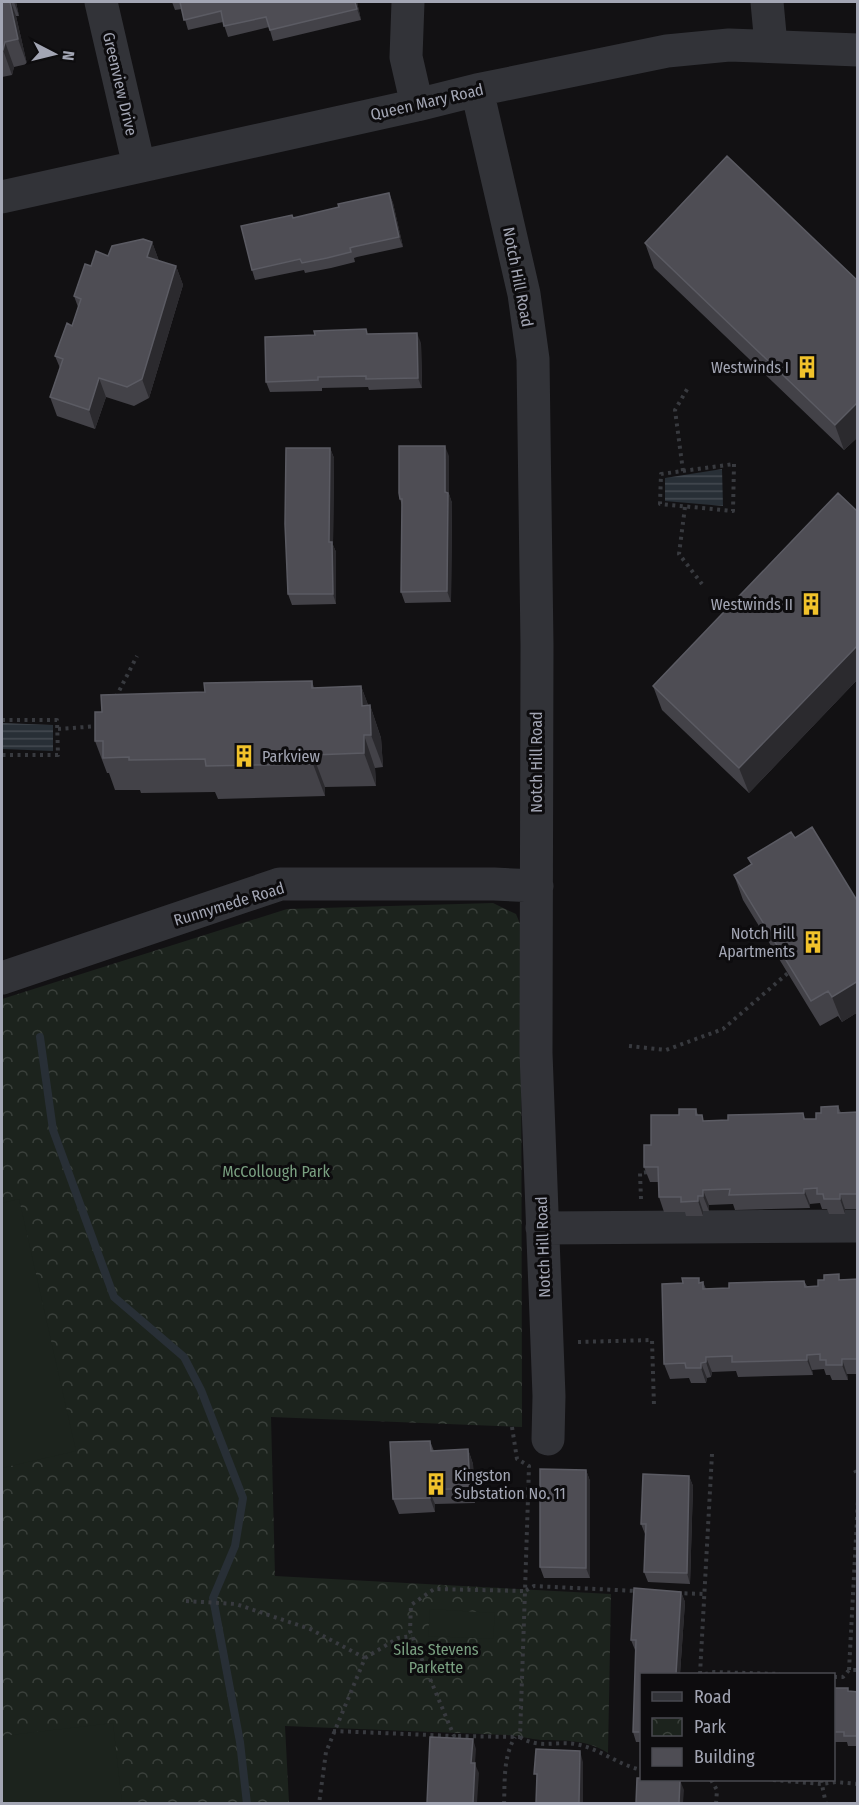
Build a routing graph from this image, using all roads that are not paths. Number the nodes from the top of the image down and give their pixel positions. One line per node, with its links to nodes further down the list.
1 (101, 2): 8 (street, Greenview Drive)
2 (408, 2): 7 (street)
3 (766, 2): 4 (street)
4 (771, 45): 5 (street, Queen Mary Road); 6 (street, Queen Mary Road)
5 (858, 50)
6 (477, 90): 7 (street, Queen Mary Road); 10 (street, Notch Hill Road)
7 (417, 105): 8 (street, Queen Mary Road)
8 (139, 166): 9 (street, Queen Mary Road)
9 (2, 197)
10 (537, 885): 11 (street, Runnymede Road); 13 (street, Notch Hill Road)
11 (2, 978)
12 (858, 1226): 13 (street)
13 (542, 1228): 14 (street, Notch Hill Road)
14 (548, 1439)

